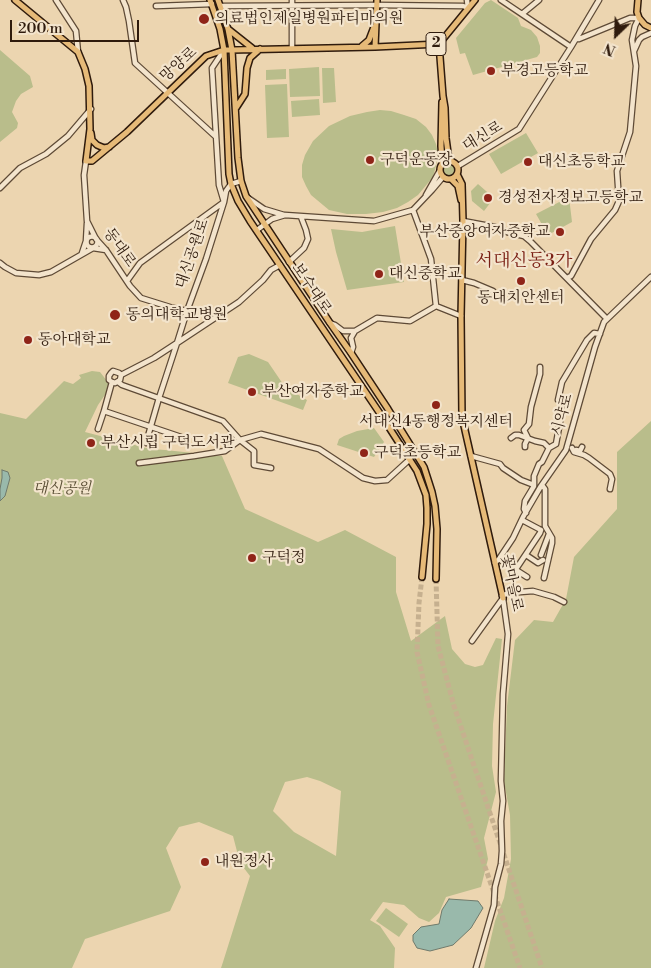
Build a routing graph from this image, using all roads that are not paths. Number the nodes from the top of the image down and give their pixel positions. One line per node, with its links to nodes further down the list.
1 (15, 0): 32 (main road)
2 (56, 0): 32 (street)
3 (122, 0): 34 (street)
4 (467, 0): 15 (street)
5 (475, 0): 15 (main road, 2)
6 (501, 0): 16 (street)
7 (539, 0): 16 (street)
8 (599, 0): 22 (street, 대신로)
9 (638, 0): 17 (main road)
10 (211, 2): 14 (street); 30 (main road, 보수대로)
11 (219, 3): 12 (street); 19 (main road, 보수대로)
12 (292, 3): 13 (street); 29 (street)
13 (377, 3): 15 (street); 18 (main road)
14 (156, 6)
15 (468, 8): 23 (main road, 2)
16 (522, 14): 26 (street)
17 (639, 18): 20 (main road); 22 (street); 33 (street)
18 (376, 19): 24 (main road); 25 (main road)
19 (228, 28): 27 (main road); 31 (main road, 보수대로)
20 (651, 28)
21 (651, 33): 33 (street)
22 (576, 39): 26 (street, 대신로)
23 (439, 44): 25 (main road, 망양로 / 2); 35 (main road)
24 (361, 47): 25 (main road, 망양로); 29 (main road, 망양로)
25 (376, 47)
26 (571, 47): 44 (street, 대신로)
27 (253, 48): 28 (main road, 망양로); 31 (main road, 망양로)
28 (260, 48): 29 (main road, 망양로); 37 (main road)
29 (292, 48)
30 (224, 50): 31 (main road, 망양로); 34 (main road, 망양로); 39 (street); 50 (main road, 보수대로)
31 (232, 50): 37 (main road, 보수대로)
32 (78, 52): 36 (main road)
33 (633, 55): 72 (street)
34 (167, 93): 39 (street); 40 (main road, 망양로)
35 (443, 96): 41 (main road); 43 (main road)
36 (91, 109): 38 (main road); 51 (street)
37 (235, 109): 49 (main road, 보수대로)
38 (90, 129): 40 (main road); 42 (main road)
39 (216, 137): 54 (street)
40 (110, 147): 42 (main road, 망양로)
41 (449, 160): 43 (main road); 44 (main road)
42 (86, 161): 59 (street, 동대로)
43 (442, 162): 45 (main road)
44 (458, 166): 46 (main road, 꽃마을로)
45 (439, 172): 47 (main road); 53 (street)
46 (457, 174): 48 (main road); 55 (main road, 꽃마을로)
47 (443, 177): 48 (main road); 53 (street)
48 (451, 179): 55 (main road, 꽃마을로)
49 (240, 181): 50 (street); 52 (main road, 보수대로)
50 (232, 184): 54 (street, 대신공원로); 62 (main road, 보수대로)
51 (0, 188)
52 (246, 196): 57 (street); 61 (main road, 보수대로)
53 (425, 196): 56 (street)
54 (224, 202): 74 (street); 77 (street, 대신공원로)
55 (462, 203): 60 (main road, 꽃마을로)
56 (413, 210): 58 (street); 76 (street)
57 (285, 216): 58 (street); 61 (street)
58 (301, 217): 68 (street, 보수대로)
59 (87, 221): 63 (street, 동대로); 64 (street)
60 (463, 221): 72 (street); 73 (main road, 꽃마을로)
61 (264, 224): 62 (street); 68 (main road, 보수대로)
62 (257, 230): 70 (main road, 보수대로)
63 (96, 239): 64 (street); 65 (street); 66 (street, 동대로)
64 (86, 241): 65 (street); 67 (street)
65 (93, 248): 66 (street); 67 (street)
66 (106, 250): 74 (street, 동대로)
67 (82, 253): 69 (street)
68 (290, 262): 80 (main road, 보수대로)
69 (0, 263)
70 (280, 265): 83 (street); 105 (main road, 보수대로)
71 (651, 277): 79 (street, 시약로)
72 (567, 278): 79 (street)
73 (462, 280): 75 (street); 78 (main road, 꽃마을로)
74 (127, 281): 77 (street, 동대로)
75 (492, 291)
76 (436, 306): 78 (street); 81 (street)
77 (187, 311): 83 (street, 대신공원로)
78 (461, 316): 104 (main road, 꽃마을로)
79 (607, 319): 82 (street, 시약로)
80 (330, 323): 81 (street); 84 (main road, 보수대로)
81 (355, 331): 84 (street)
82 (600, 334): 89 (street); 103 (street, 시약로)
83 (177, 343): 86 (street); 90 (street, 대신공원로)
84 (351, 353): 119 (main road, 보수대로)
85 (540, 367): 97 (street)
86 (120, 375): 87 (street); 88 (street)
87 (112, 382): 88 (street); 92 (street)
88 (118, 382): 90 (street)
89 (559, 395): 91 (street); 102 (street)
90 (159, 398): 93 (street, 대신공원로); 98 (street)
91 (554, 401)
92 (104, 411): 93 (street); 94 (street)
93 (151, 427): 95 (street); 99 (street, 대신공원로)
94 (98, 429)
95 (184, 438)
96 (511, 438): 97 (street)
97 (528, 438): 100 (street); 102 (street)
98 (240, 440): 105 (street); 106 (street); 107 (street)
99 (146, 443)
100 (525, 447)
101 (582, 447): 103 (street)
102 (549, 448): 108 (street)
103 (570, 448): 109 (street, 시약로); 110 (street)
104 (471, 456): 108 (street); 115 (main road, 꽃마을로)
105 (410, 459): 117 (main road, 보수대로)
106 (139, 463)
107 (270, 468)
108 (534, 485): 111 (street)
109 (542, 485): 111 (street, 시약로); 113 (street)
110 (610, 488)
111 (526, 513): 112 (street, 시약로)
112 (522, 520): 114 (street); 115 (street, 시약로)
113 (549, 534): 114 (street); 121 (street)
114 (526, 555): 116 (street)
115 (497, 561): 116 (street); 122 (main road, 꽃마을로)
116 (516, 570): 118 (street); 120 (street)
117 (422, 577)
118 (527, 577)
119 (436, 578)
120 (511, 578)
121 (544, 578)
122 (503, 597): 123 (street); 124 (street); 125 (street, 꽃마을로)
123 (564, 602)
124 (472, 641)
125 (476, 968)

